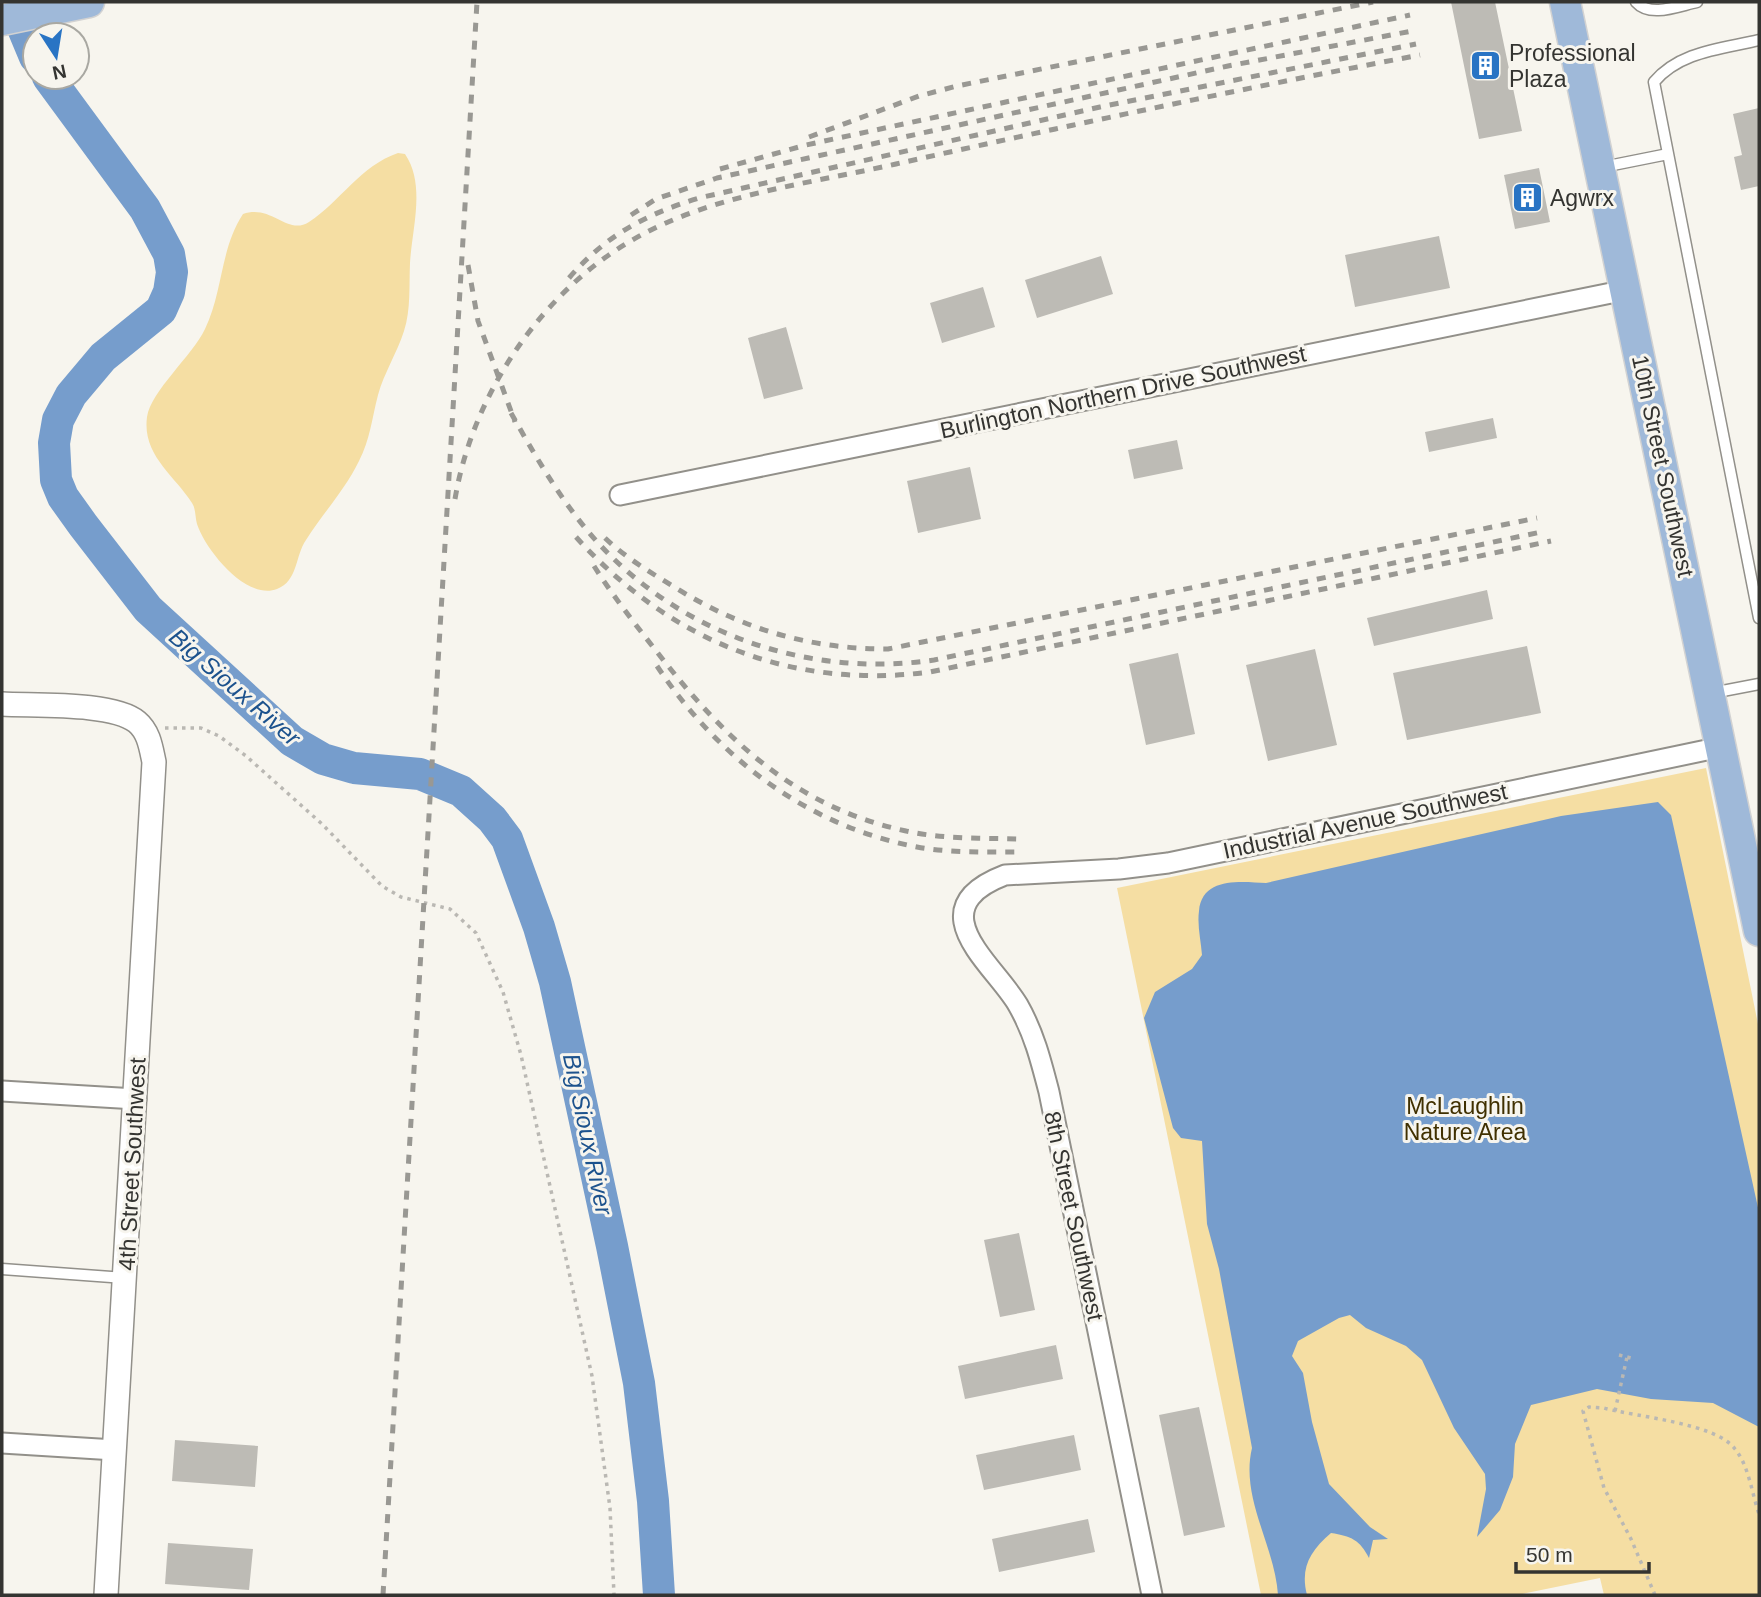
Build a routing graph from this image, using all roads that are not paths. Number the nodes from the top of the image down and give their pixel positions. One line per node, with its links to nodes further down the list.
1 (89, 2): 5 (main road)
2 (1565, 2): 8 (main road, 10th Street Southwest)
3 (1636, 2): 4 (lane)
4 (1697, 2)
5 (2, 20)
6 (1759, 40): 7 (lane)
7 (1668, 154): 8 (lane); 11 (lane)
8 (1600, 168): 9 (main road, 10th Street Southwest)
9 (1626, 290): 10 (street, Burlington Northern Drive Southwest); 13 (main road, 10th Street Southwest)
10 (620, 495)
11 (1759, 618)
12 (1759, 684): 13 (lane)
13 (1710, 693): 15 (main road, 10th Street Southwest)
14 (2, 704): 19 (street, 4th Street Southwest)
15 (1721, 747): 16 (street, Industrial Avenue Southwest); 17 (main road, 10th Street Southwest)
16 (1005, 875): 25 (street, 8th Street Southwest)
17 (1759, 930)
18 (2, 1091): 19 (street)
19 (136, 1099): 21 (street, 4th Street Southwest)
20 (2, 1269): 21 (lane)
21 (125, 1278): 23 (street, 4th Street Southwest)
22 (2, 1443): 23 (street)
23 (115, 1450): 24 (street, 4th Street Southwest)
24 (106, 1595)
25 (1152, 1595)

